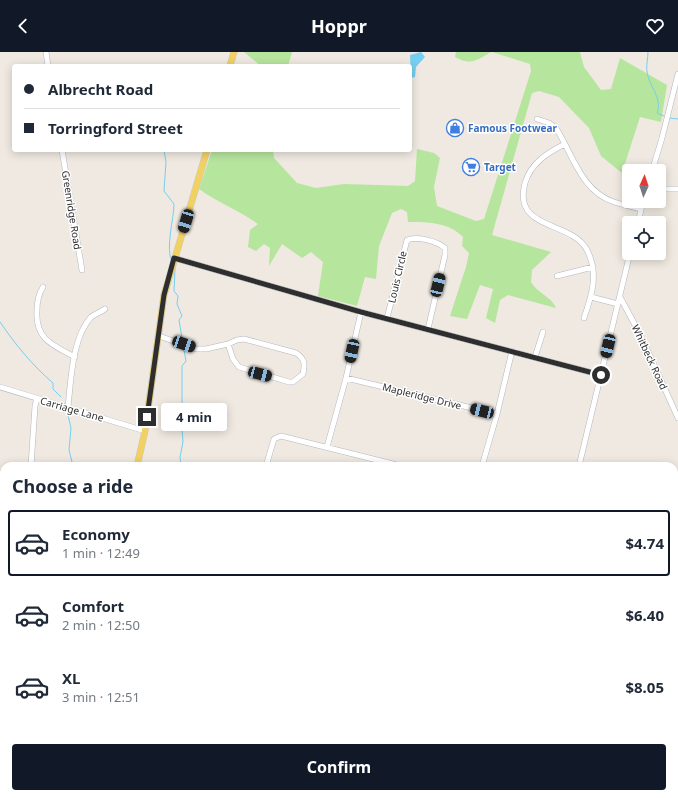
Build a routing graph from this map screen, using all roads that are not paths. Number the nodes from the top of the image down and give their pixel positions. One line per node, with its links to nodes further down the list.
1 (46, 52): 3 (street)
2 (234, 52): 4 (main road)
3 (48, 64)
4 (231, 64)
5 (678, 74): 10 (street)
6 (537, 118): 7 (street)
7 (565, 144): 13 (street); 17 (street)
8 (62, 152): 18 (street, Greenridge Road)
9 (206, 152): 16 (main road)
10 (654, 164)
11 (678, 188): 12 (street)
12 (666, 189)
13 (642, 209): 14 (street)
14 (640, 216)
15 (628, 260): 22 (street)
16 (173, 262): 25 (street); 30 (main road)
17 (593, 267): 19 (street); 21 (street)
18 (82, 270)
19 (557, 276)
20 (42, 287): 33 (street)
21 (591, 297): 23 (street); 27 (street)
22 (620, 297): 23 (street); 41 (street, Whitbeck Road)
23 (618, 304): 35 (street)
24 (105, 309): 33 (street)
25 (361, 312): 26 (street); 36 (street)
26 (387, 318): 28 (street); 28 (street, Louis Circle)
27 (584, 318)
28 (428, 328): 32 (street)
29 (543, 332): 34 (street)
30 (159, 336): 31 (street); 42 (main road)
31 (228, 344): 31 (street)
32 (512, 351): 34 (street); 40 (street)
33 (74, 357): 39 (street)
34 (535, 357): 35 (street)
35 (601, 375): 49 (street)
36 (346, 378): 40 (street, Mapleridge Drive); 43 (street)
37 (0, 387): 38 (street, Carriage Lane)
38 (37, 399): 39 (street, Carriage Lane); 44 (street)
39 (68, 407): 42 (street, Carriage Lane)
40 (497, 414): 48 (street)
41 (678, 418)
42 (145, 431): 45 (main road)
43 (327, 447): 46 (street); 47 (street)
44 (31, 462)
45 (138, 462)
46 (267, 462)
47 (385, 462)
48 (483, 462)
49 (580, 462)

